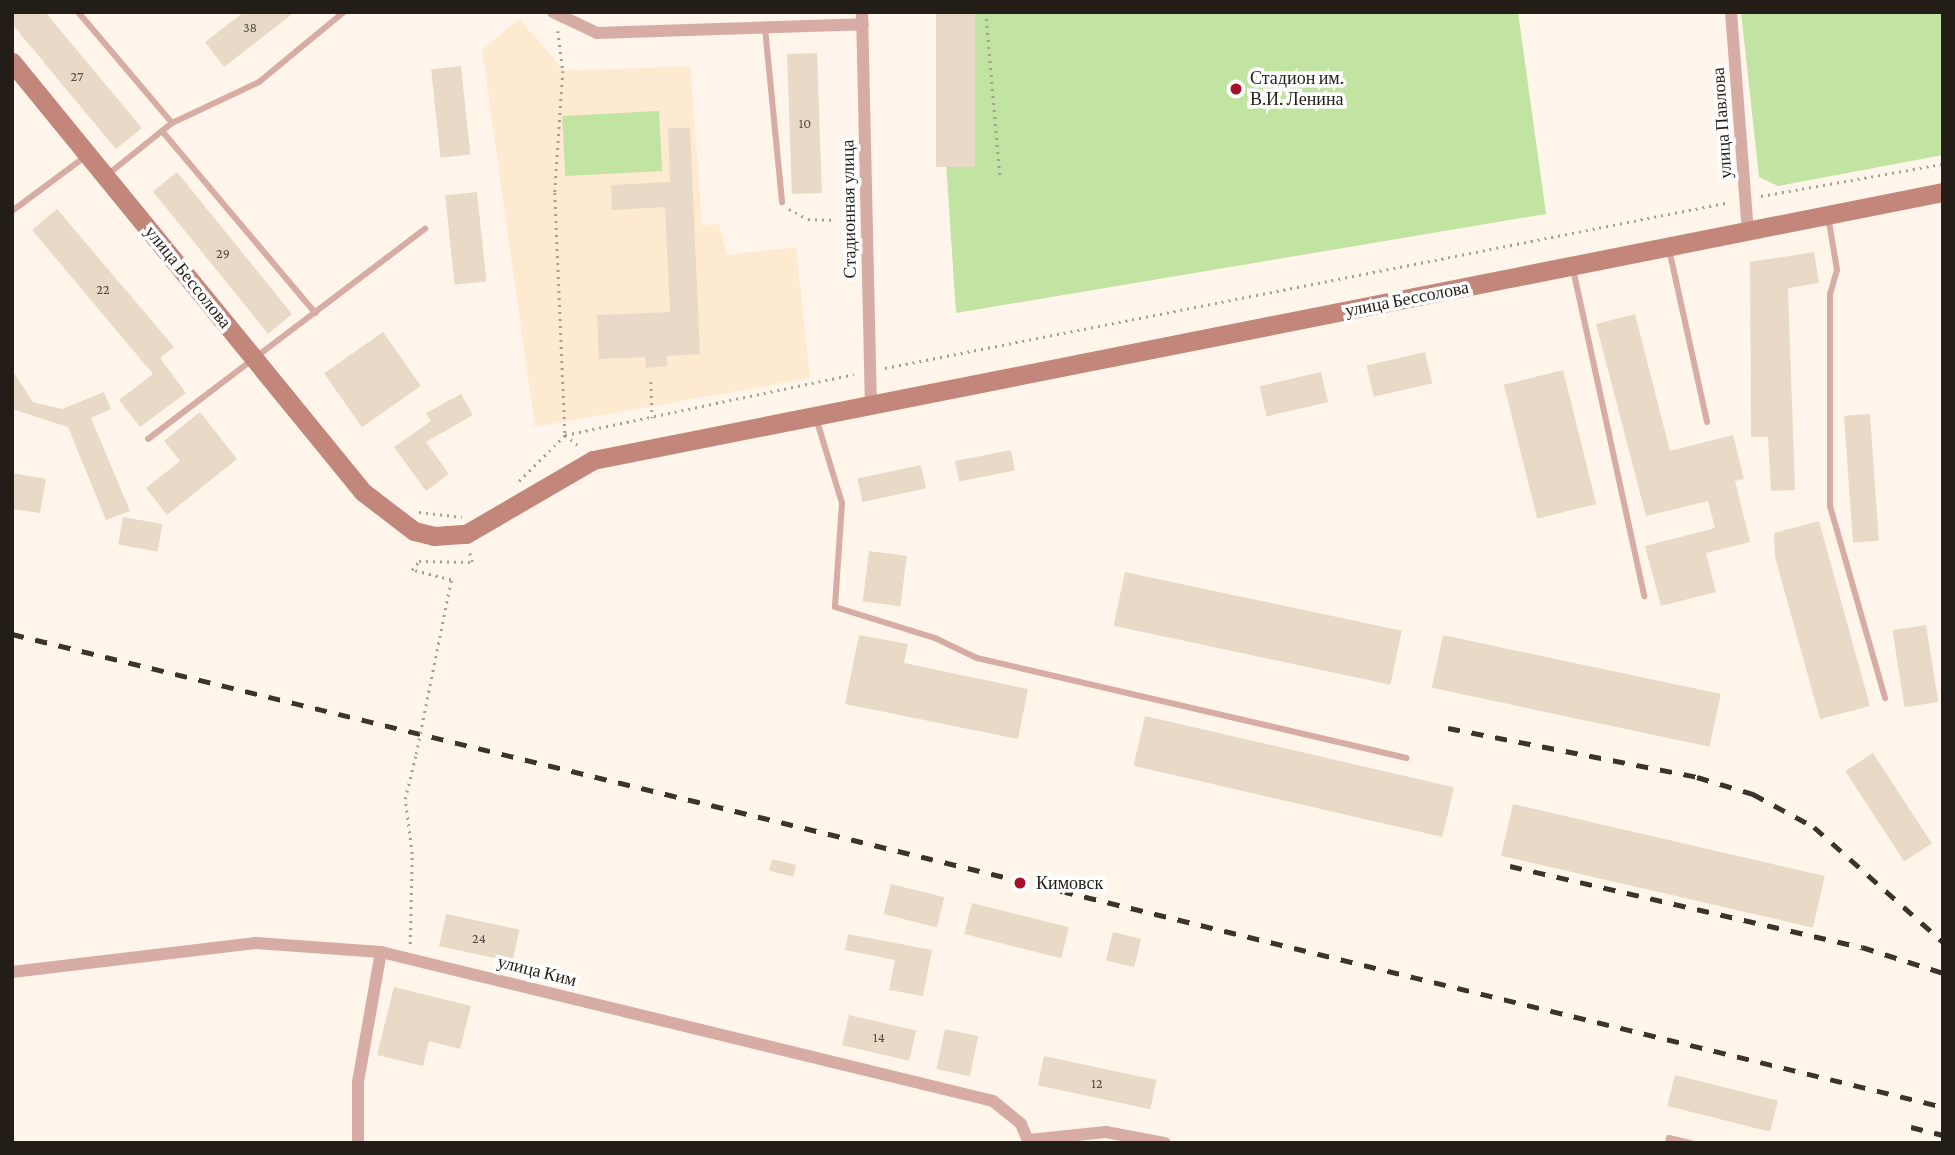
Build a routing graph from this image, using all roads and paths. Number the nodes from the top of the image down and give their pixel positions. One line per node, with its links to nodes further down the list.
1 (78, 12): 9 (lane)
2 (344, 12): 9 (lane)
3 (986, 12): 14 (path)
4 (1731, 12): 16 (street, улица Павлова)
5 (555, 15): 7 (street); 33 (path)
6 (862, 18): 7 (street); 27 (street, Стадионная улица)
7 (765, 28): 17 (lane)
8 (12, 62): 11 (main road, улица Бессолова)
9 (172, 123): 10 (lane)
10 (162, 131): 13 (lane); 25 (lane)
11 (87, 155): 13 (main road, улица Бессолова); 18 (lane)
12 (1943, 164): 16 (path)
13 (106, 176): 26 (main road, улица Бессолова)
14 (1000, 176)
15 (1943, 192): 19 (main road, улица Бессолова)
16 (1745, 198): 22 (street, улица Павлова); 27 (path)
17 (782, 202): 20 (path)
18 (12, 211)
19 (1828, 215): 22 (main road, улица Бессолова); 42 (lane)
20 (835, 220)
21 (425, 229): 25 (lane)
22 (1748, 232): 23 (main road, улица Бессолова)
23 (1669, 247): 24 (main road, улица Бессолова); 32 (lane)
24 (1573, 266): 29 (main road, улица Бессолова); 41 (lane)
25 (315, 313): 26 (lane)
26 (254, 359): 34 (lane); 40 (main road, улица Бессолова)
27 (870, 371): 29 (street, Стадионная улица); 31 (path)
28 (651, 382): 31 (path)
29 (871, 405): 30 (main road, улица Бессолова)
30 (816, 416): 35 (main road, улица Бессолова); 43 (lane)
31 (652, 418): 33 (path)
32 (1707, 422)
33 (565, 435): 35 (path); 36 (path)
34 (148, 439)
35 (593, 460): 40 (main road, улица Бессолова)
36 (516, 483)
37 (412, 508): 39 (path)
38 (470, 510): 39 (path)
39 (461, 514): 40 (path)
40 (466, 534): 45 (path, bridge)
41 (1644, 596)
42 (1885, 698)
43 (1407, 758)
44 (381, 951): 45 (street, улица Ким); 46 (street, улица Ким); 48 (street)
45 (406, 957): 47 (street, улица Ким)
46 (12, 972)
47 (1029, 1141): 49 (street)
48 (358, 1143)
49 (1165, 1143)
50 (1668, 1143): 51 (lane)
51 (1690, 1143)

